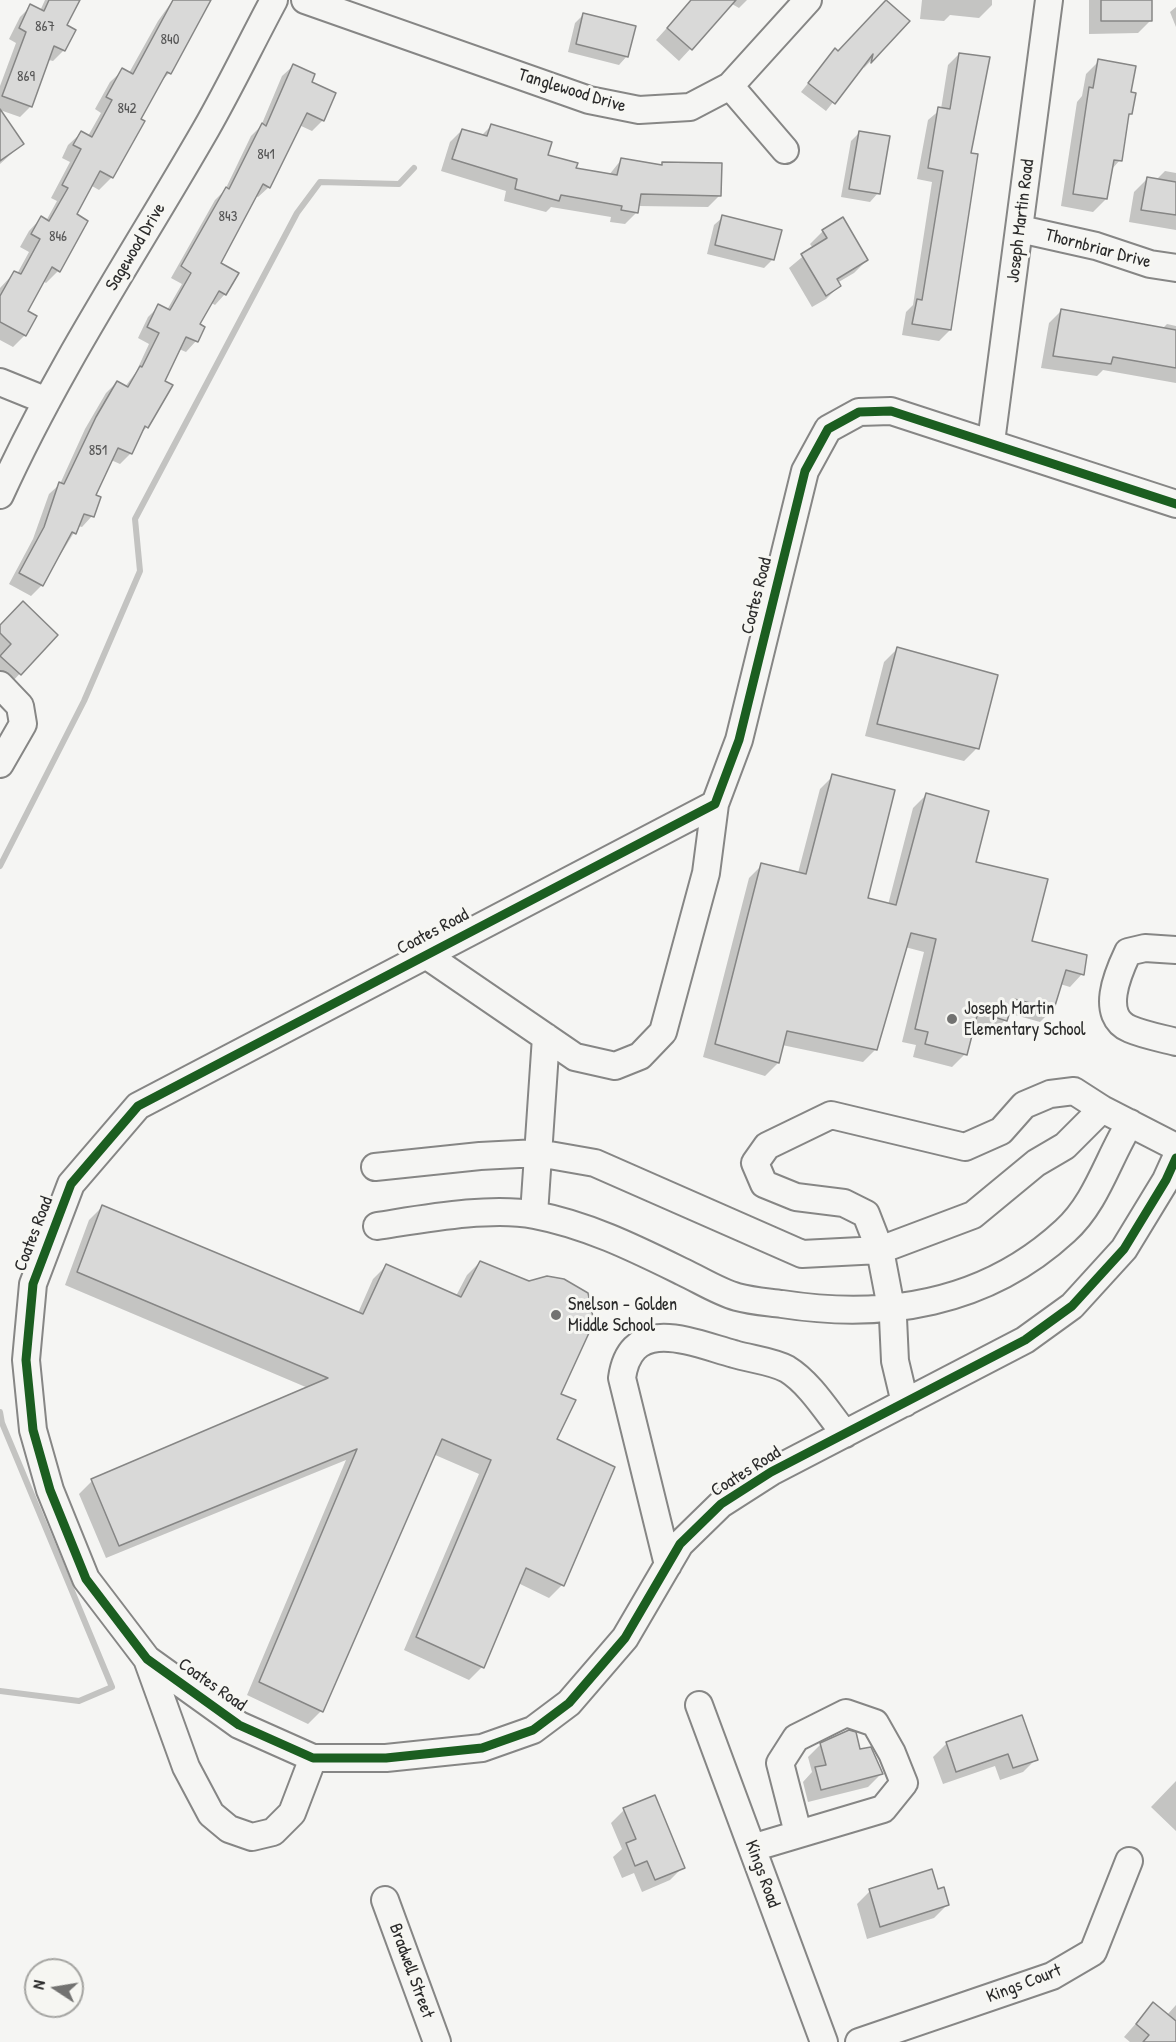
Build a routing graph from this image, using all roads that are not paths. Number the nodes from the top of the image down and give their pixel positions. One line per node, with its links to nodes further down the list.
1 (274, 0): 10 (street, Sagewood Drive)
2 (306, 0): 5 (street, Tanglewood Drive)
3 (808, 0): 5 (street, Tanglewood Drive)
4 (1049, 0): 7 (street, Joseph Martin Road)
5 (730, 86): 6 (street)
6 (785, 150)
7 (1020, 229): 8 (street, Thornbriar Drive); 11 (street, Joseph Martin Road)
8 (1176, 268)
9 (0, 382): 10 (street)
10 (47, 401): 12 (street, Sagewood Drive)
11 (991, 442): 13 (street, Coates Road); 16 (street, Coates Road)
12 (0, 495)
13 (1176, 504)
14 (0, 685): 15 (street)
15 (0, 764)
16 (715, 804): 18 (street, Coates Road); 19 (street)
17 (1176, 950): 20 (street)
18 (426, 955): 19 (street); 34 (street, Coates Road)
19 (546, 1037): 24 (street)
20 (1176, 1042)
21 (1102, 1109): 22 (street); 29 (street); 29 (street)
22 (1130, 1123): 23 (street); 30 (street)
23 (1176, 1147)
24 (538, 1153): 26 (street); 27 (street); 29 (street)
25 (1176, 1158): 31 (street, Coates Road)
26 (375, 1167)
27 (534, 1214): 28 (street); 30 (street)
28 (377, 1226)
29 (879, 1250): 30 (street)
30 (891, 1309): 31 (street)
31 (905, 1402): 32 (street, Coates Road)
32 (845, 1434): 33 (street, Coates Road); 33 (street)
33 (668, 1565): 36 (street, Coates Road)
34 (147, 1659): 36 (street, Coates Road); 36 (street)
35 (699, 1705): 38 (street, Kings Road)
36 (313, 1758)
37 (798, 1833): 37 (street); 38 (street)
38 (752, 1848): 42 (street, Kings Road)
39 (1128, 1861): 43 (street, Kings Court)
40 (385, 1900): 41 (street, Bradwell Street)
41 (437, 2042)
42 (824, 2042)
43 (859, 2042)

